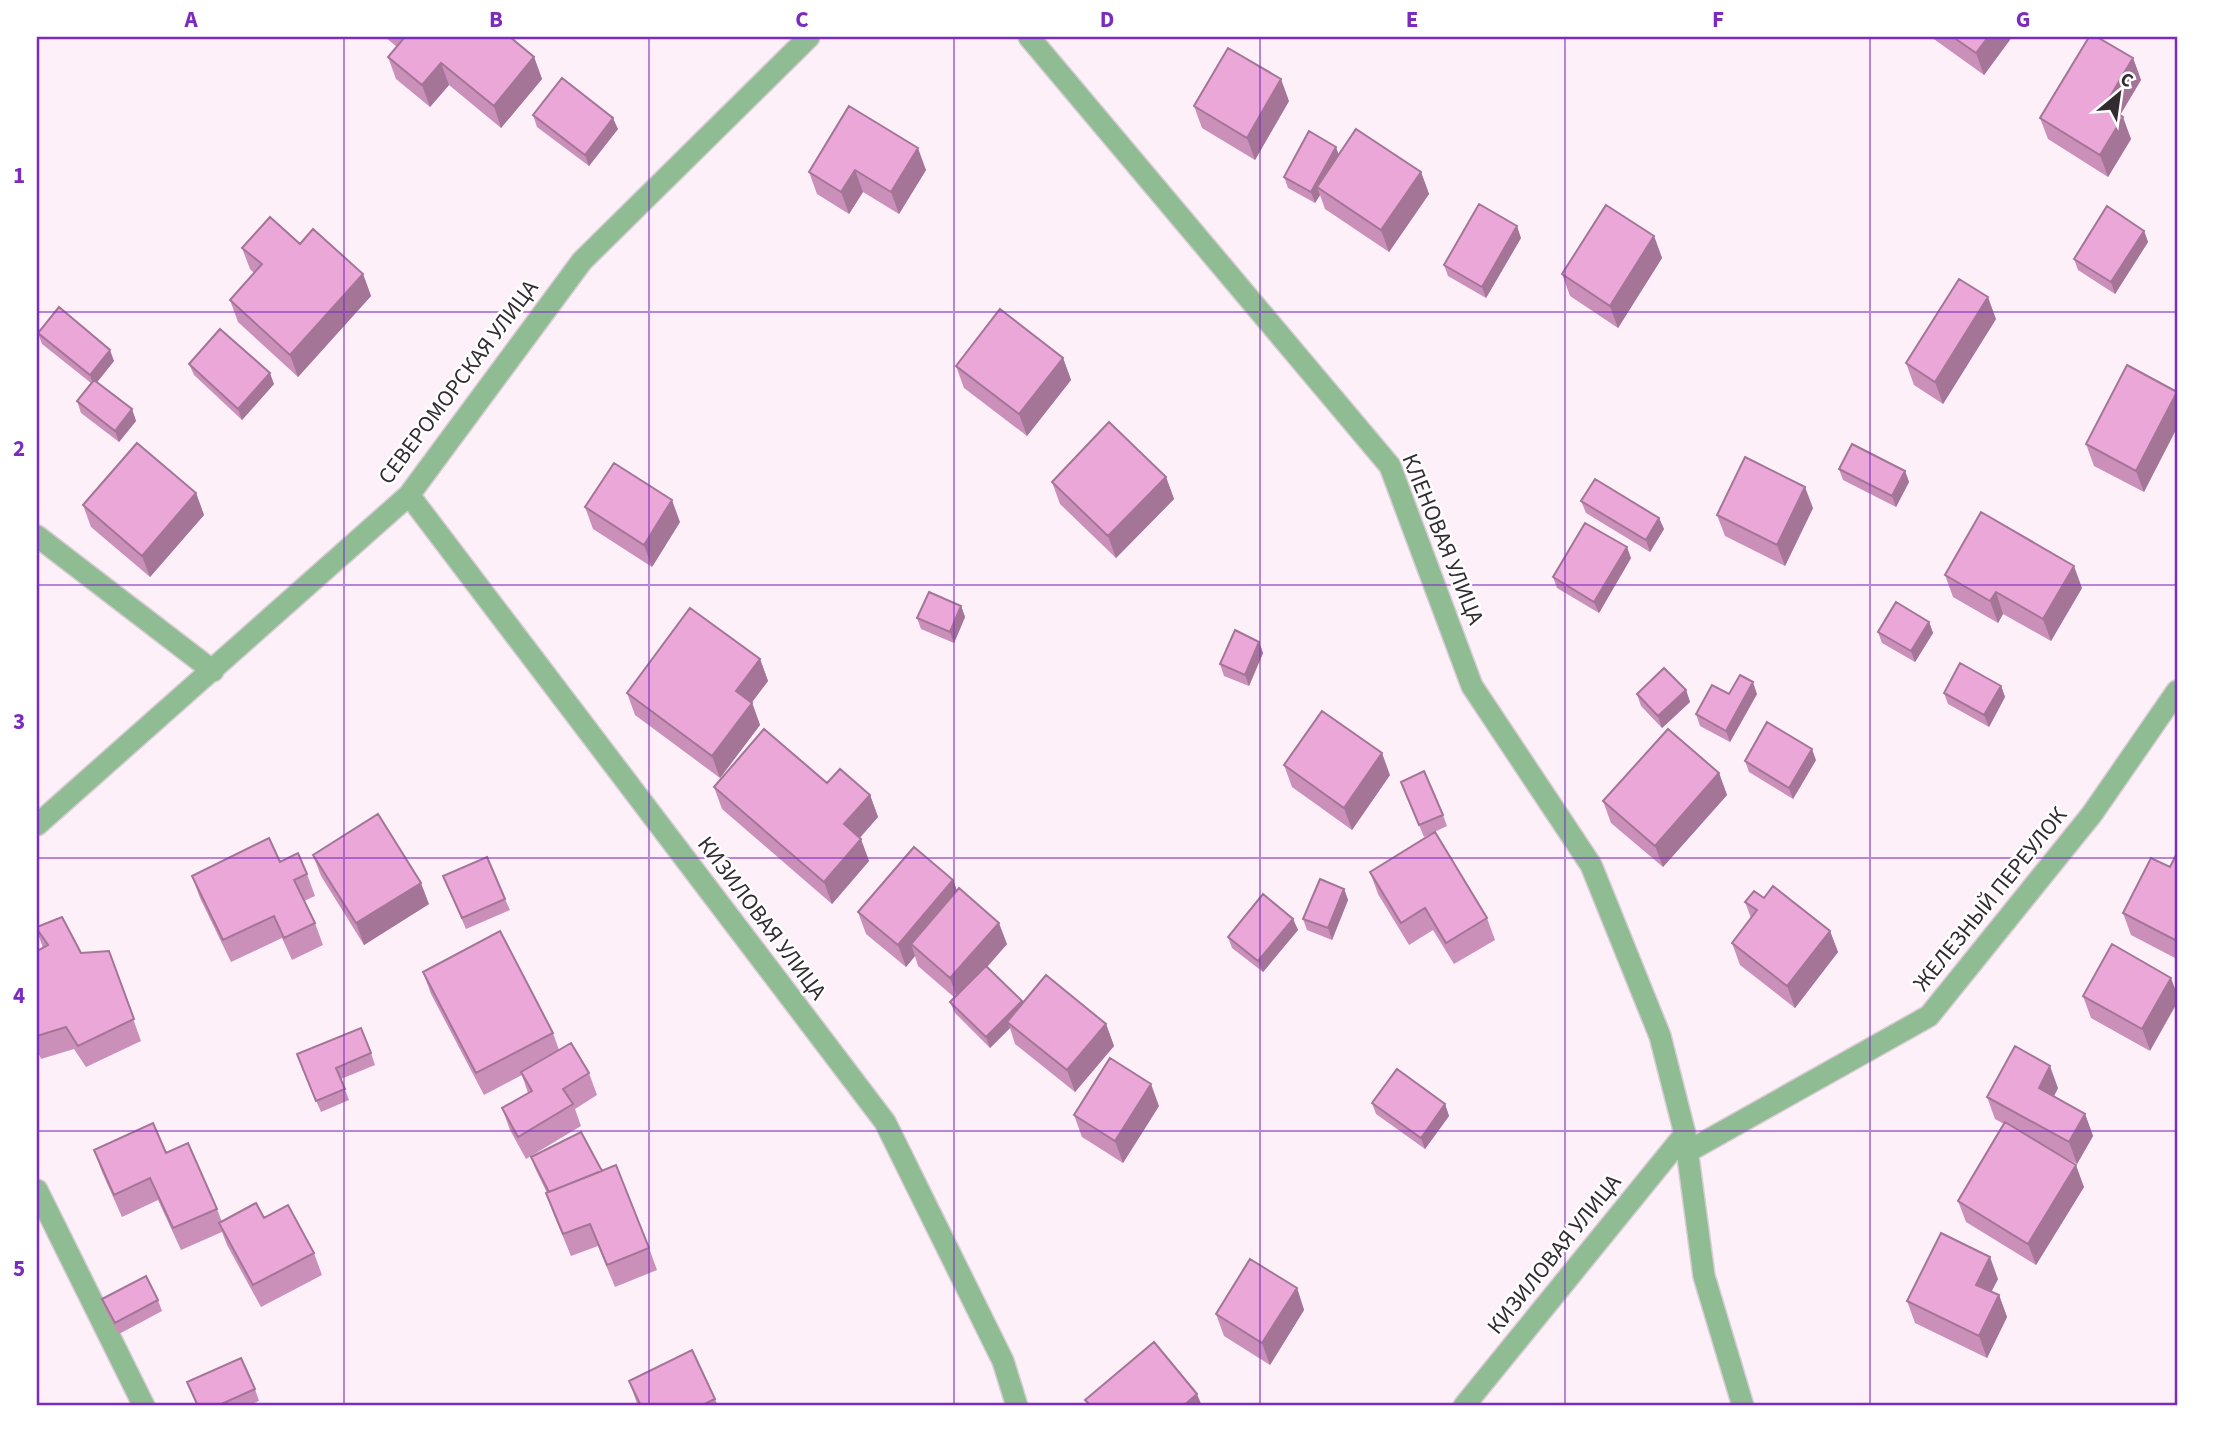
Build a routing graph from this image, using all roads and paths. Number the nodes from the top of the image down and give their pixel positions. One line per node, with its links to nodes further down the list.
1 (809, 37): 3 (street, СЕВЕРОМОРСКАЯ УЛИЦА)
2 (1029, 37): 8 (street, КЛЕНОВАЯ УЛИЦА)
3 (409, 495): 5 (street, СЕВЕРОМОРСКАЯ УЛИЦА); 11 (street, КИЗИЛОВАЯ УЛИЦА)
4 (37, 536): 5 (street)
5 (213, 671): 7 (street, СЕВЕРОМОРСКАЯ УЛИЦА)
6 (2177, 691): 8 (street, ЖЕЛЕЗНЫЙ ПЕРЕУЛОК)
7 (37, 825)
8 (1686, 1143): 12 (street, КИЗИЛОВАЯ УЛИЦА); 13 (street, КЛЕНОВАЯ УЛИЦА)
9 (37, 1190): 10 (street)
10 (144, 1406)
11 (1017, 1406)
12 (1464, 1406)
13 (1743, 1406)

